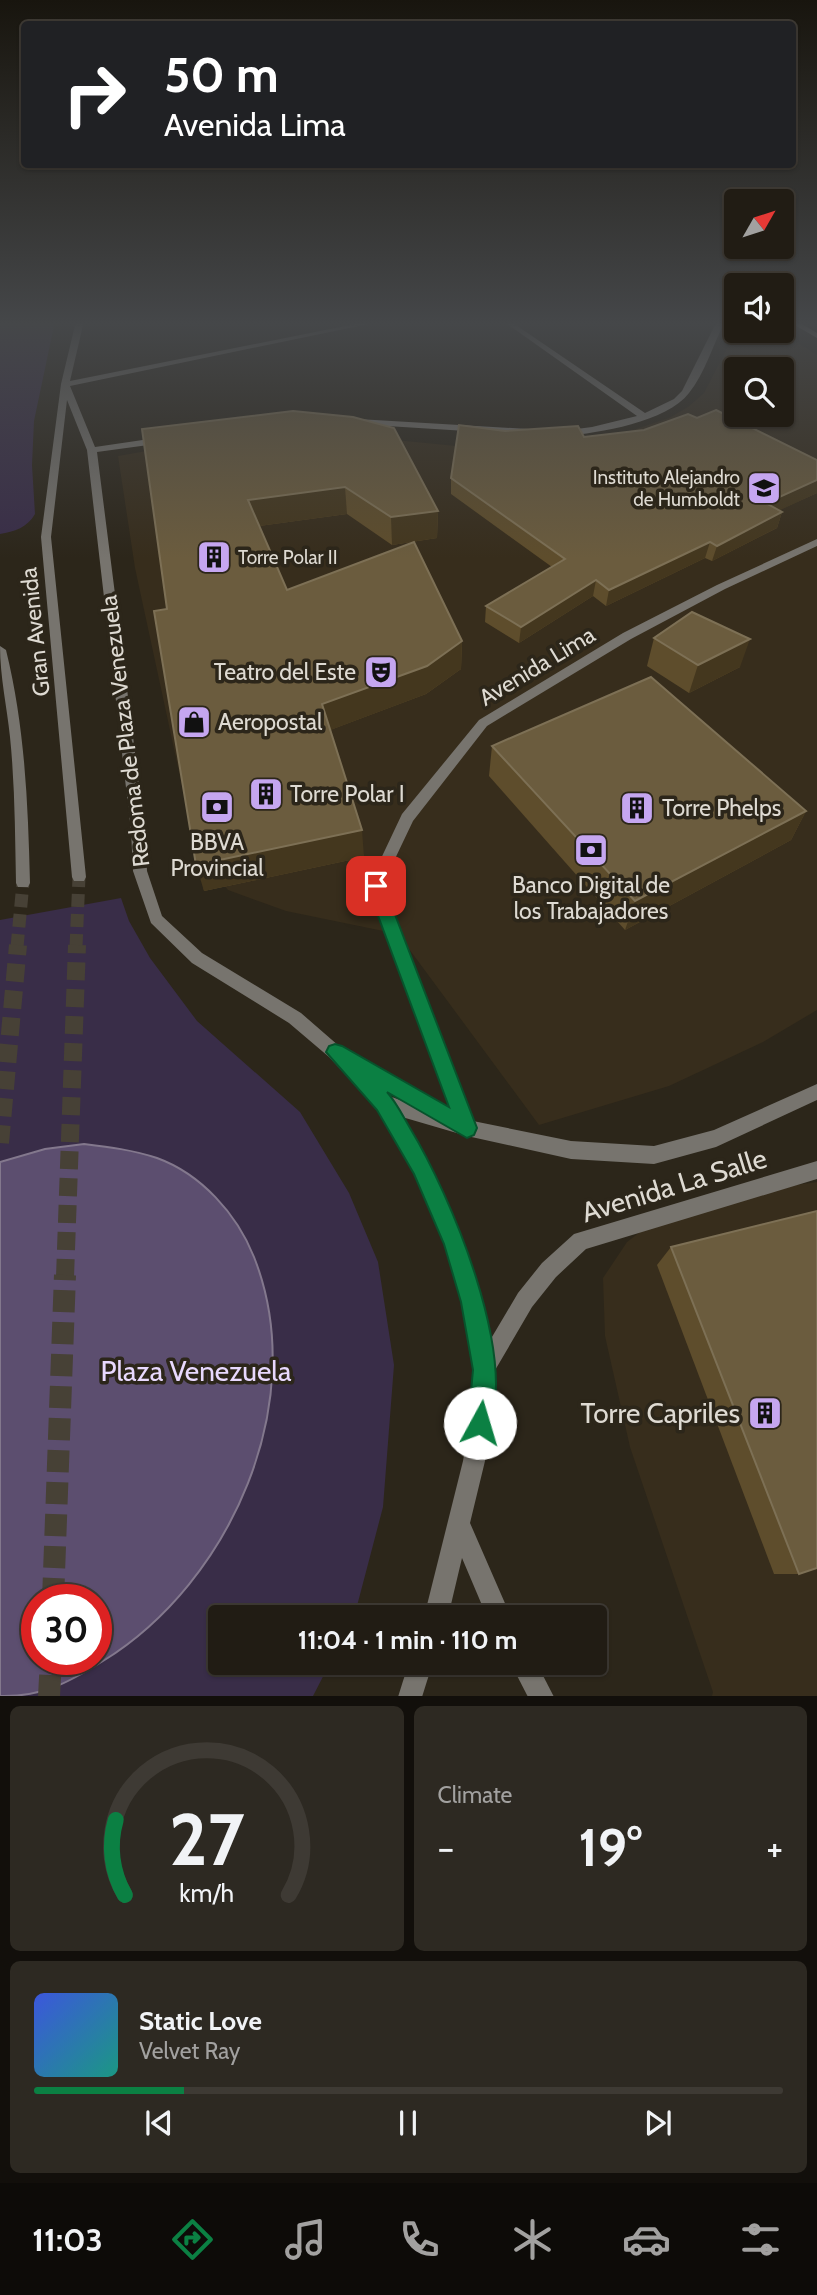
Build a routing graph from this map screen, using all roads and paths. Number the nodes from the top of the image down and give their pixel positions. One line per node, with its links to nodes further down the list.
1 (63, 400): 13 (street, Gran Avenida)
2 (72, 400): 10 (street, Redoma de Plaza Venezuela)
3 (622, 400): 5 (street)
4 (676, 400): 5 (street)
5 (645, 416): 8 (street)
6 (349, 421): 7 (street)
7 (537, 433)
8 (558, 433)
9 (174, 438): 10 (street)
10 (92, 450): 15 (street, Redoma de Plaza Venezuela)
11 (817, 542): 18 (street, Avenida Lima)
12 (0, 650): 14 (street, Gran Avenida)
13 (79, 877)
14 (23, 883)
15 (335, 1052): 17 (street, Redoma de Plaza Venezuela); 18 (street)
16 (817, 1092): 18 (street, Avenida La Salle)
17 (384, 1103): 18 (street, Avenida La Salle); 20 (street, Redoma de Plaza Venezuela)
18 (467, 1128)
19 (817, 1170): 20 (street, Avenida La Salle)
20 (484, 1370): 21 (street, Redoma de Plaza Venezuela)
21 (458, 1522): 22 (street, Redoma de Plaza Venezuela); 23 (street)
22 (439, 1605)
23 (494, 1605)
24 (417, 1675): 26 (street)
25 (530, 1675): 27 (street)
26 (410, 1696)
27 (542, 1696)

